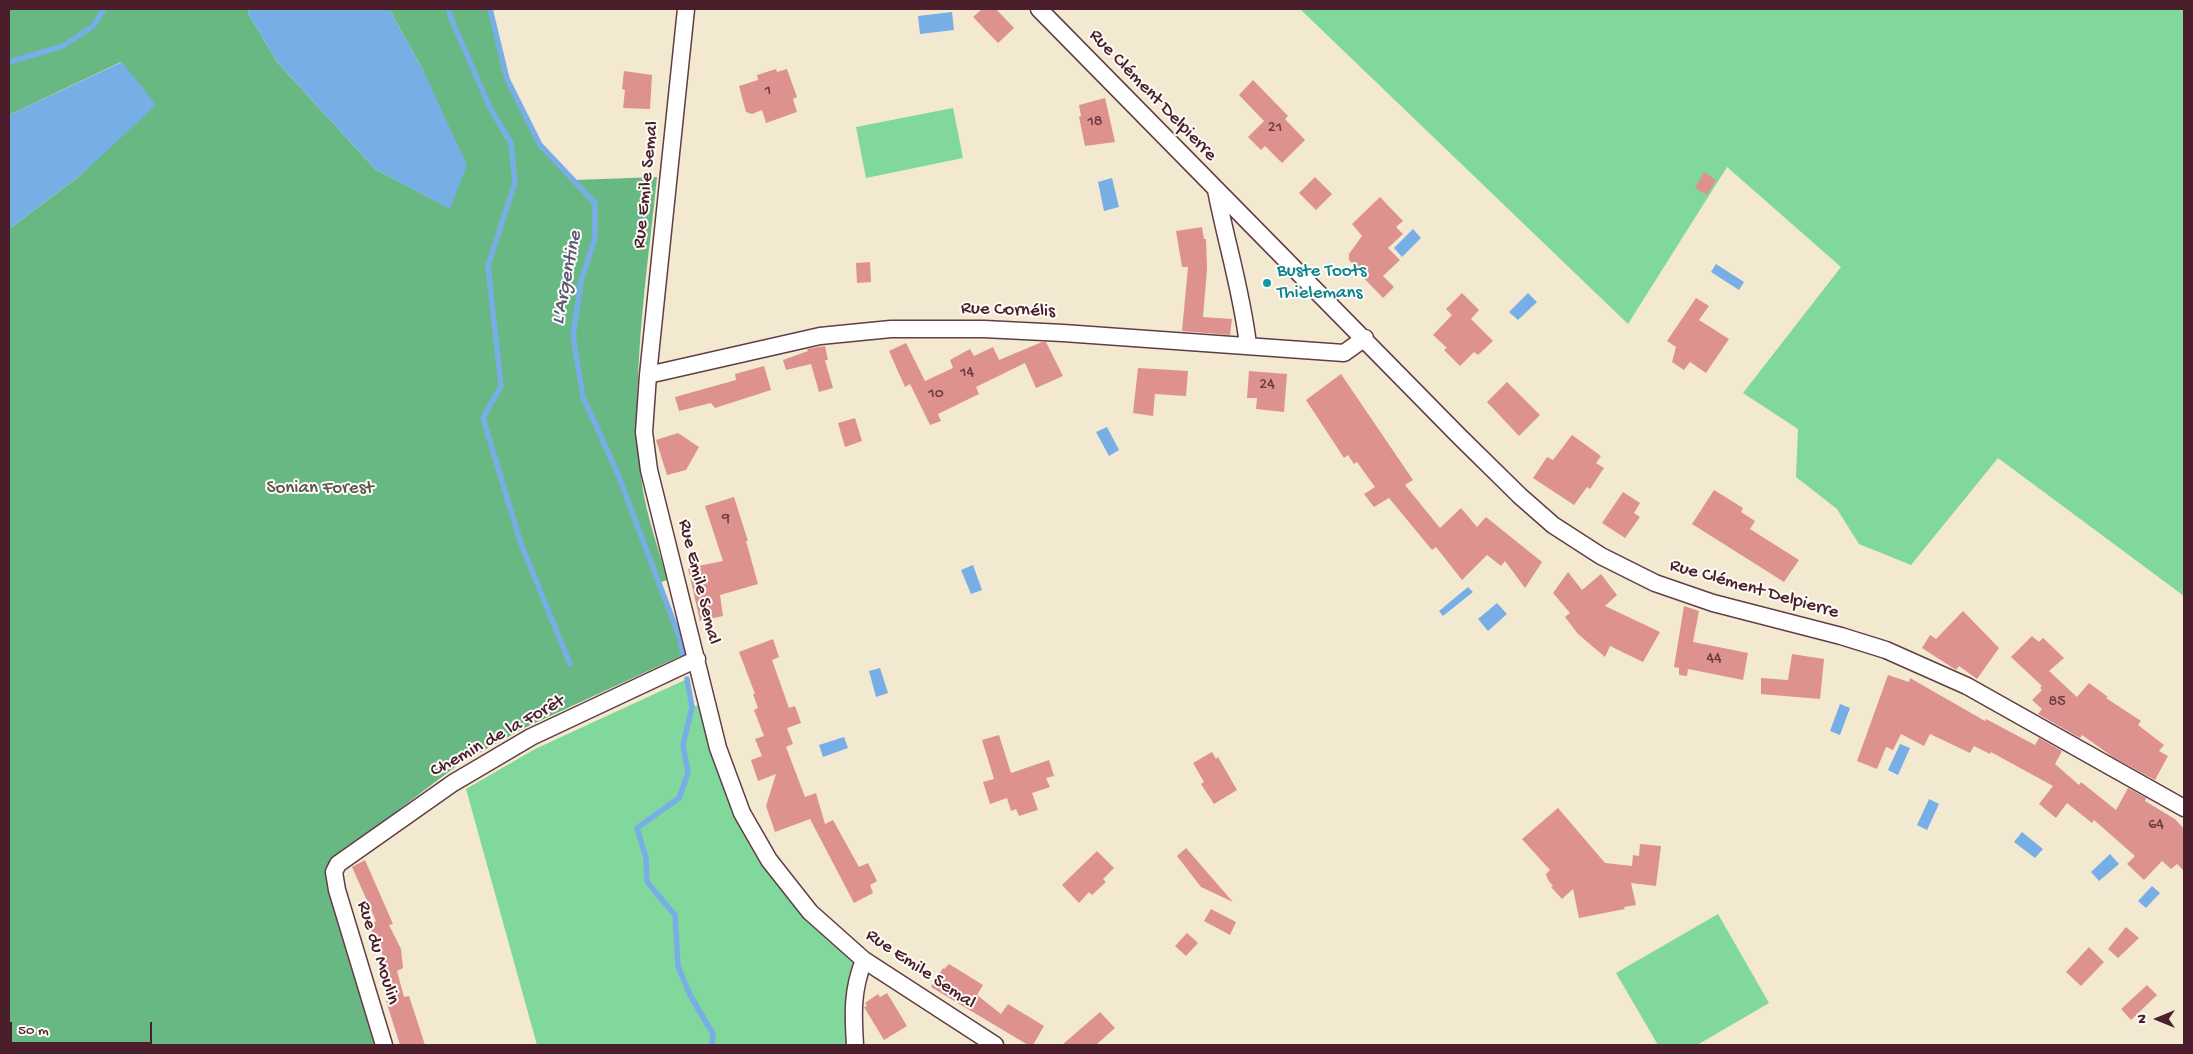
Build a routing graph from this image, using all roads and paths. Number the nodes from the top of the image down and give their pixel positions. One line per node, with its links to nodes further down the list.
1 (686, 9): 6 (street, Rue Emile Semal)
2 (1039, 9): 3 (street, Rue Clément Delpierre)
3 (1216, 190): 4 (street, Rue Clément Delpierre); 5 (street, Rue Clément Delpierre)
4 (1365, 338): 5 (street, Rue Cornélis); 8 (street, Rue Clément Delpierre)
5 (1248, 345): 6 (street, Rue Cornélis)
6 (648, 375): 7 (street, Rue Emile Semal)
7 (696, 659): 9 (street, Chemin de la Forêt); 10 (street, Rue Emile Semal)
8 (2184, 808)
9 (334, 872): 11 (street, Rue du Moulin)
10 (864, 960): 12 (street); 13 (street, Rue Emile Semal)
11 (384, 1045)
12 (855, 1045)
13 (995, 1045)

